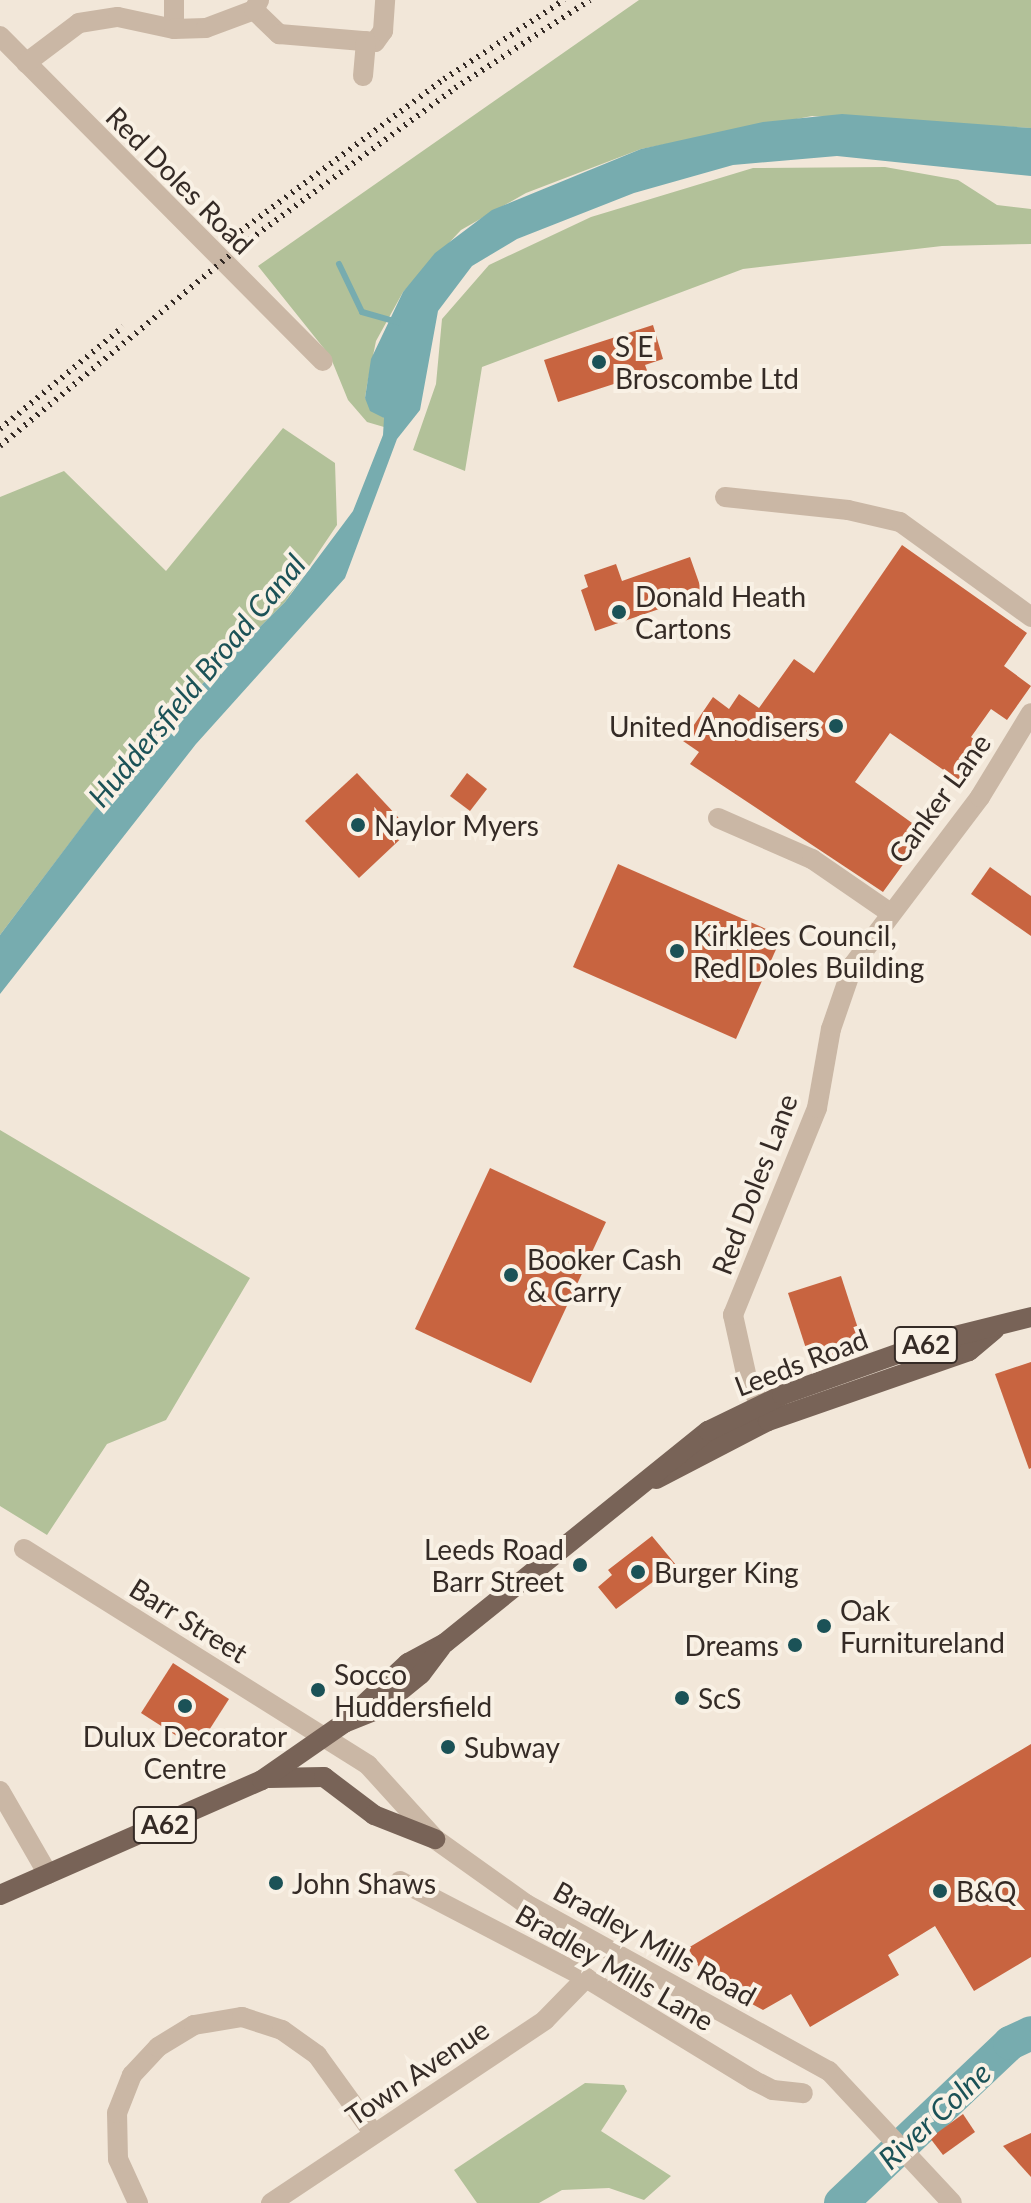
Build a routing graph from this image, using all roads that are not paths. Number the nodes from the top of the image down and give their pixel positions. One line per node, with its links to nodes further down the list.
1 (174, 0): 4 (street)
2 (385, 0): 6 (street)
3 (256, 5): 4 (street); 6 (street)
4 (174, 29): 7 (street)
5 (0, 36): 7 (street, Red Doles Road)
6 (366, 41): 8 (street)
7 (26, 63): 9 (street, Red Doles Road)
8 (363, 76)
9 (323, 361)
10 (725, 497): 11 (street)
11 (1031, 617)
12 (1031, 713): 14 (street, Canker Lane)
13 (718, 818): 14 (street)
14 (889, 912): 15 (street, Canker Lane)
15 (853, 965): 17 (street, Red Doles Lane)
16 (1031, 1317): 17 (main road, Leeds Road / A62)
17 (764, 1412): 19 (main road, Leeds Road / A62)
18 (24, 1549): 19 (street, Barr Street)
19 (322, 1740): 20 (main road, Leeds Road / A62); 22 (street, Bradley Mills Road)
20 (262, 1780): 22 (main road); 23 (main road, Leeds Road / A62)
21 (0, 1791): 23 (street)
22 (435, 1839): 31 (street, Bradley Mills Road)
23 (48, 1874): 25 (main road, Leeds Road / A62)
24 (400, 1881): 26 (street, Bradley Mills Lane)
25 (0, 1895)
26 (586, 1978): 27 (street, Bradley Mills Lane); 28 (street, Town Avenue)
27 (803, 2093)
28 (374, 2134): 29 (street); 30 (street, Town Avenue)
29 (138, 2203)
30 (271, 2203)
31 (952, 2203)

